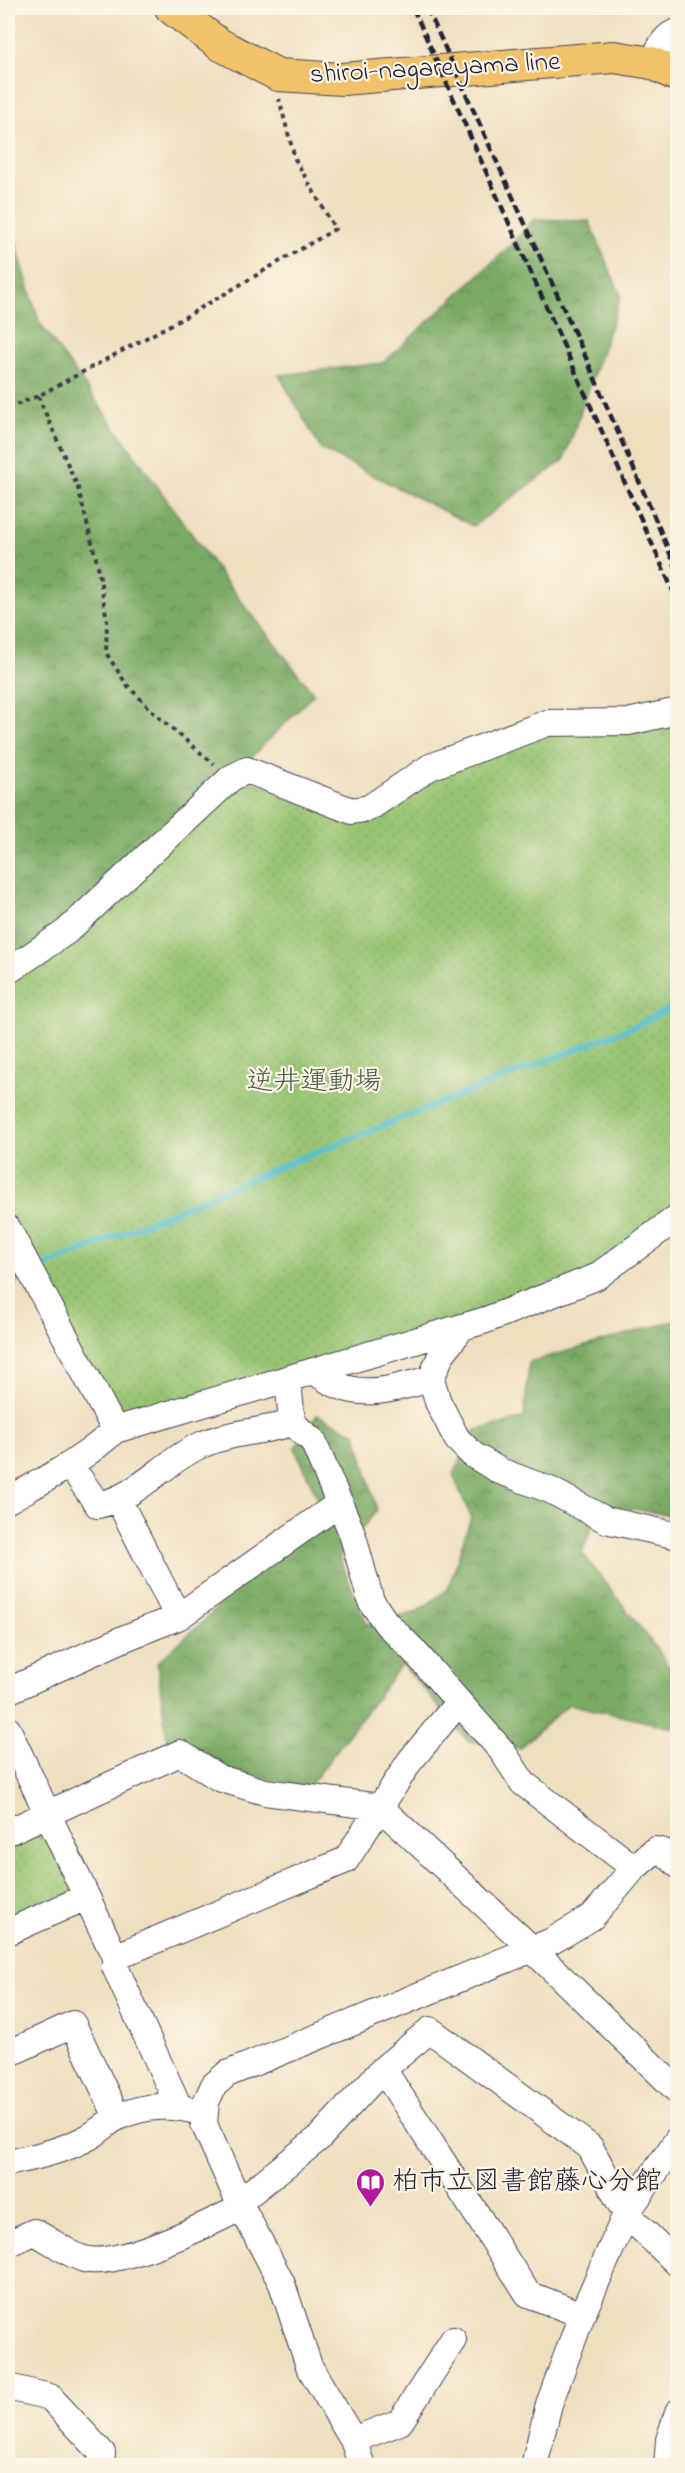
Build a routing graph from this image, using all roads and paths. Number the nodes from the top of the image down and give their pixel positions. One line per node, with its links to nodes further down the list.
1 (171, 8): 4 (main road, shiroi-nagareyama line)
2 (678, 32): 3 (street)
3 (665, 69): 4 (main road, shiroi-nagareyama line)
4 (279, 75): 5 (path)
5 (38, 396): 6 (path); 8 (path)
6 (8, 408)
7 (678, 711): 8 (street)
8 (231, 778): 9 (street)
9 (8, 971)
10 (678, 1217): 12 (street)
11 (8, 1229): 17 (street)
12 (460, 1330): 13 (street); 14 (street)
13 (316, 1372): 14 (street); 15 (street)
14 (431, 1379): 22 (street)
15 (288, 1380): 16 (street); 17 (street)
16 (292, 1423): 20 (street); 21 (street)
17 (115, 1430): 18 (street)
18 (70, 1465): 19 (street); 20 (street)
19 (8, 1500)
20 (119, 1501): 23 (street)
21 (340, 1503): 23 (street); 25 (street)
22 (678, 1536)
23 (178, 1617): 24 (street)
24 (8, 1691)
25 (458, 1703): 27 (street); 31 (street)
26 (8, 1730): 28 (street)
27 (380, 1807): 28 (street); 34 (street); 35 (street)
28 (48, 1814): 29 (street); 32 (street)
29 (8, 1832)
30 (678, 1865): 31 (street)
31 (634, 1868): 34 (street)
32 (86, 1897): 33 (street); 35 (street)
33 (8, 1932)
34 (531, 1948): 38 (street); 40 (street)
35 (115, 1957): 39 (street)
36 (8, 2054): 41 (street)
37 (383, 2069): 44 (street); 45 (street); 48 (street)
38 (678, 2091)
39 (178, 2105): 40 (street); 41 (street)
40 (204, 2113): 44 (street)
41 (117, 2117): 43 (street)
42 (678, 2139): 45 (street)
43 (8, 2163)
44 (240, 2205): 46 (street); 52 (street)
45 (626, 2214): 47 (street); 48 (street)
46 (8, 2244)
47 (678, 2264)
48 (582, 2314): 53 (street)
49 (453, 2340): 52 (street)
50 (8, 2387): 54 (street)
51 (678, 2412): 56 (street)
52 (354, 2440): 55 (street)
53 (541, 2465)
54 (101, 2466)
55 (362, 2466)
56 (667, 2466)

